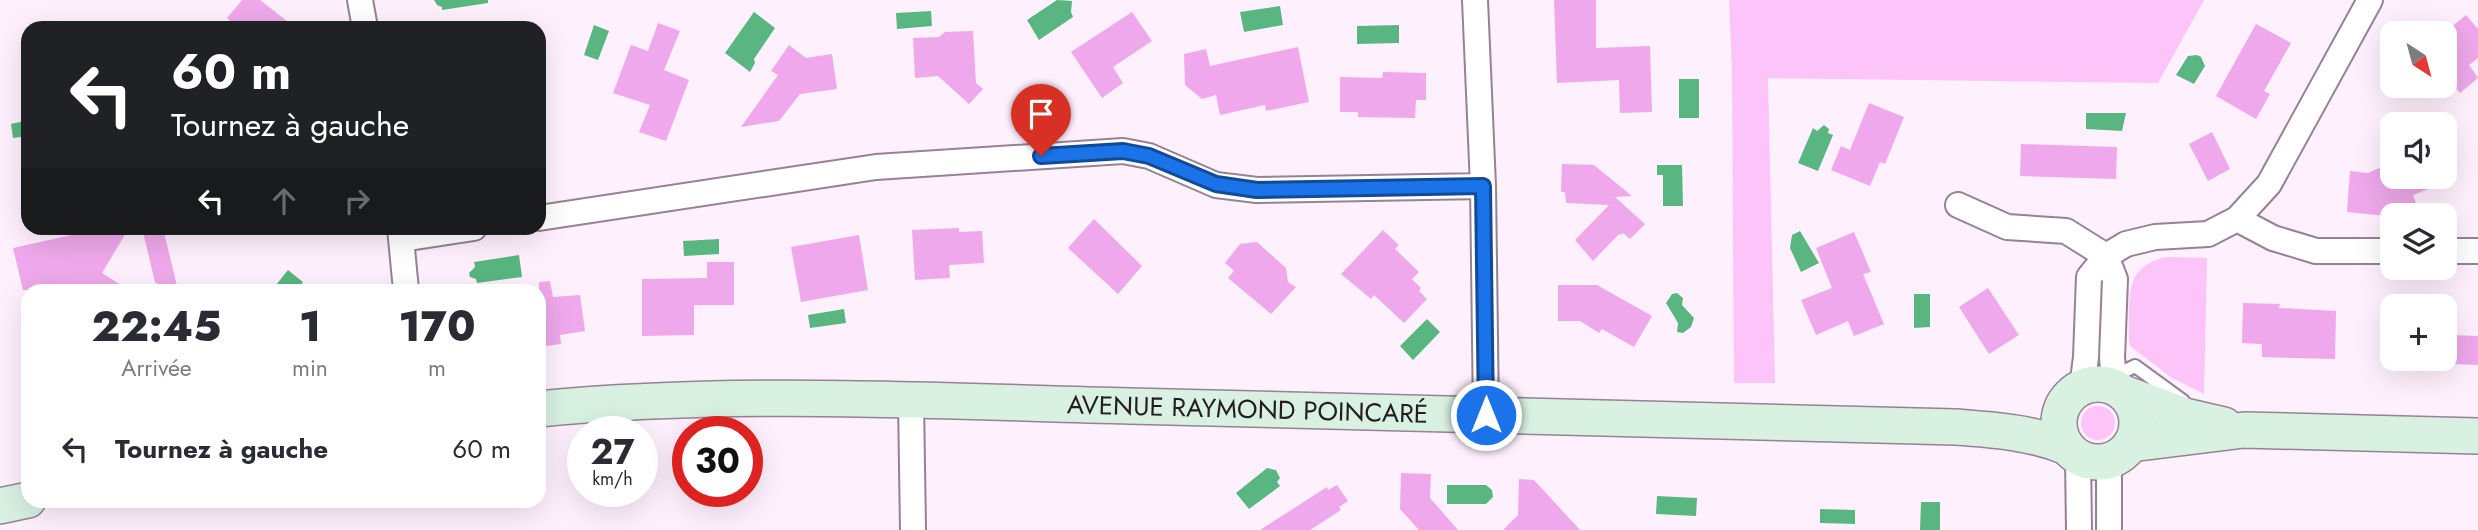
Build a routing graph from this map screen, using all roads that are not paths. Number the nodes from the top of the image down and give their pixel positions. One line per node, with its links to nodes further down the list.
1 (360, 0): 4 (street)
2 (1475, 0): 5 (street)
3 (2370, 0): 8 (street)
4 (364, 21)
5 (1483, 186): 7 (street); 18 (street)
6 (1958, 205): 13 (street)
7 (546, 217)
8 (2237, 219): 10 (street); 13 (street)
9 (401, 235): 14 (street)
10 (2380, 251)
11 (2457, 251): 12 (street)
12 (2478, 251)
13 (2106, 256): 15 (street); 15 (street)
14 (405, 284)
15 (2101, 388): 19 (main road, AVENUE RAYMOND POINCARÉ); 20 (main road, AVENUE RAYMOND POINCARÉ); 22 (main road); 22 (main road)
16 (911, 401): 17 (main road, AVENUE RAYMOND POINCARÉ); 18 (main road, AVENUE RAYMOND POINCARÉ); 25 (street)
17 (546, 408)
18 (1486, 415): 19 (main road, AVENUE RAYMOND POINCARÉ)
19 (1955, 427): 22 (main road, AVENUE RAYMOND POINCARÉ)
20 (2230, 427): 21 (main road, AVENUE RAYMOND POINCARÉ); 22 (main road, AVENUE RAYMOND POINCARÉ)
21 (2478, 436)
22 (2097, 452): 26 (street); 27 (street)
23 (21, 502): 24 (main road)
24 (0, 506)
25 (913, 530)
26 (2079, 530)
27 (2109, 530)

